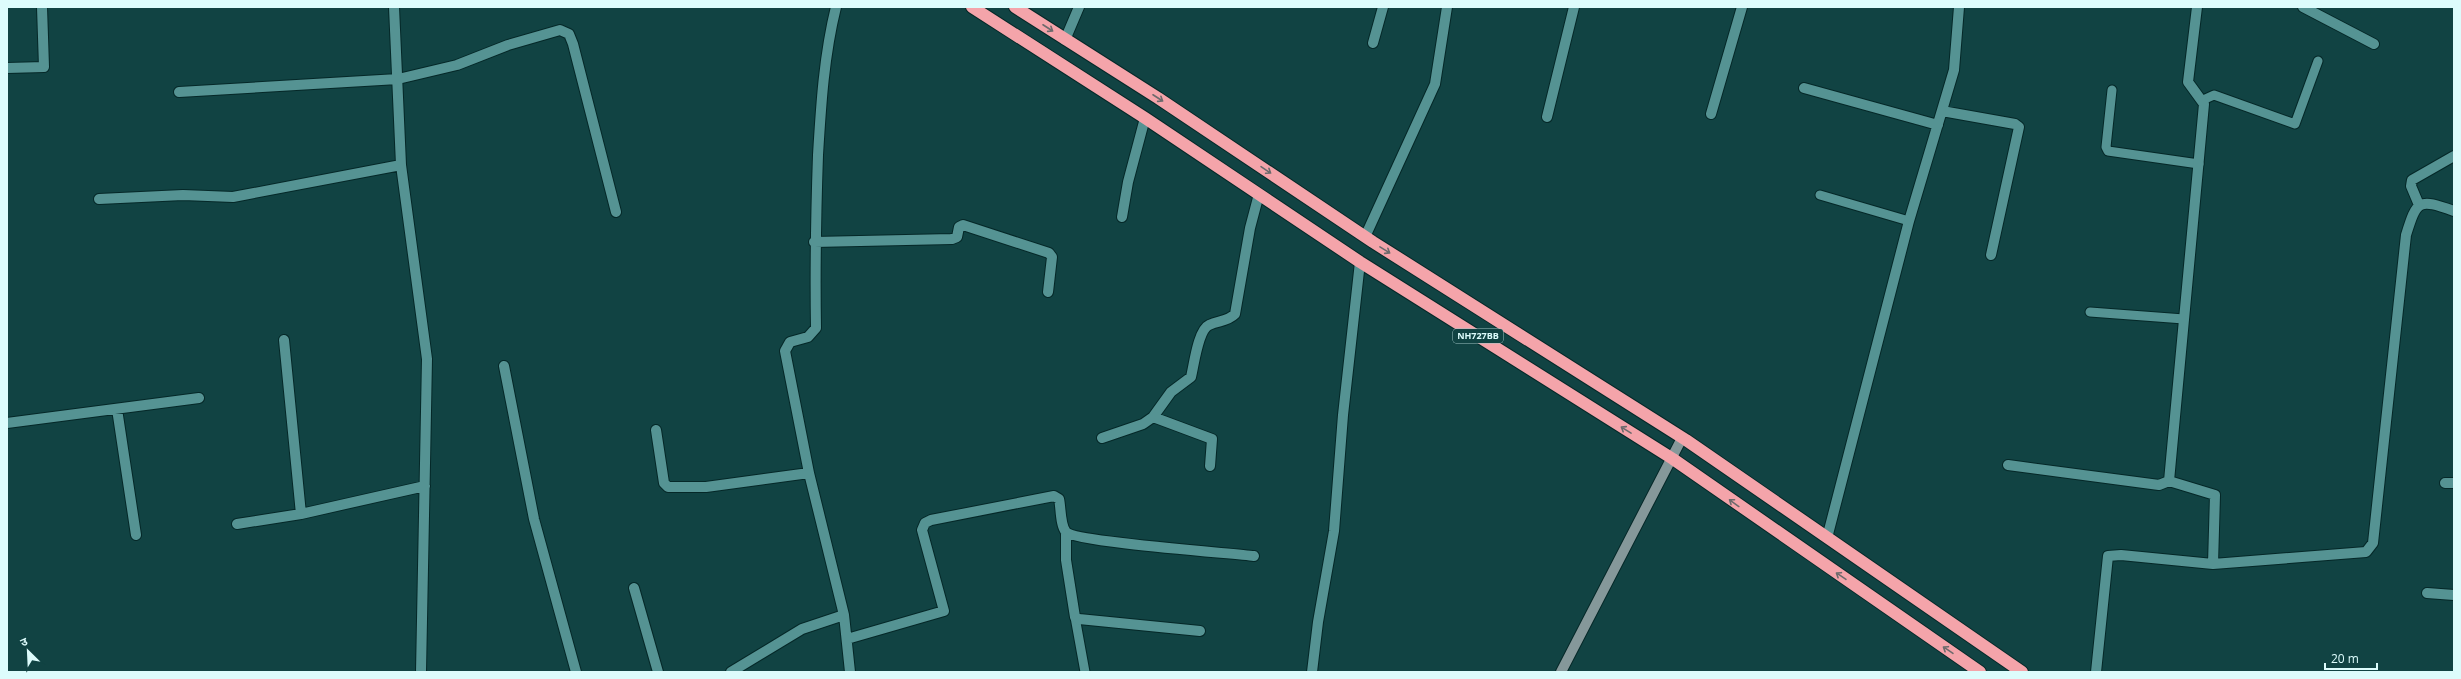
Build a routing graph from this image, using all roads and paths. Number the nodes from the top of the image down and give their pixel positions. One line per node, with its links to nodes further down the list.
1 (42, 7): 18 (street)
2 (394, 7): 19 (street)
3 (836, 7): 41 (street)
4 (972, 7): 27 (highway, NH727BB)
5 (1015, 7): 14 (highway, NH727BB, one-way to 14)
6 (1079, 7): 14 (street)
7 (1382, 7): 15 (street)
8 (1447, 7): 40 (street)
9 (1574, 7): 26 (street)
10 (1742, 7): 25 (street)
11 (1959, 7): 24 (street)
12 (2197, 7): 23 (street)
13 (2303, 7): 16 (street)
14 (1065, 40): 40 (highway, NH727BB, one-way to 40)
15 (1373, 43)
16 (2374, 44)
17 (2318, 61): 23 (lane)
18 (7, 68)
19 (398, 79): 22 (street); 31 (street); 37 (street)
20 (1804, 88): 28 (street)
21 (2112, 90): 30 (lane)
22 (179, 92)
23 (2203, 100): 30 (street)
24 (1942, 111): 28 (street); 42 (street)
25 (1711, 114)
26 (1547, 117)
27 (1145, 118): 32 (highway, NH727BB); 38 (street)
28 (1938, 125): 39 (street)
29 (2454, 156): 35 (street)
30 (2200, 164): 46 (street)
31 (401, 165): 34 (street); 61 (street)
32 (1259, 194): 43 (highway, NH727BB); 51 (street)
33 (1820, 195): 39 (lane)
34 (99, 199)
35 (2419, 205): 36 (street); 68 (street)
36 (2454, 211)
37 (616, 212)
38 (1122, 217)
39 (1909, 221): 66 (street)
40 (1365, 237): 55 (highway, NH727BB, one-way to 55)
41 (814, 242): 44 (street); 59 (street)
42 (1991, 255)
43 (1360, 262): 56 (highway, NH727BB, one-way to 43); 82 (street)
44 (1048, 292)
45 (2090, 312): 46 (lane)
46 (2184, 319): 60 (street)
47 (284, 340): 62 (street)
48 (504, 366): 77 (street)
49 (198, 398): 50 (street)
50 (117, 409): 52 (street); 65 (street)
51 (1153, 417): 54 (street); 58 (street)
52 (7, 423)
53 (656, 430): 59 (street)
54 (1102, 438)
55 (1682, 438): 56 (street); 66 (highway, NH727BB)
56 (1673, 459): 83 (street); 84 (highway, NH727BB, one-way to 56)
57 (2008, 465): 60 (street)
58 (1210, 466)
59 (809, 473): 72 (street)
60 (2169, 481): 68 (street)
61 (426, 486): 62 (street); 76 (street)
62 (301, 514): 63 (street)
63 (237, 524)
64 (1066, 532): 67 (street); 73 (street); 75 (street)
65 (136, 535)
66 (1827, 538): 85 (highway, NH727BB)
67 (1254, 556)
68 (2213, 564): 86 (street)
69 (634, 588): 78 (street)
70 (2427, 593): 71 (street)
71 (2454, 595)
72 (844, 615): 75 (street); 79 (street)
73 (1075, 617): 74 (street); 81 (lane)
74 (1200, 631)
75 (847, 639): 80 (street)
76 (421, 672)
77 (576, 672)
78 (658, 672)
79 (731, 672)
80 (850, 672)
81 (1085, 672)
82 (1312, 672)
83 (1561, 672)
84 (1980, 672)
85 (2022, 672)
86 (2096, 672)

